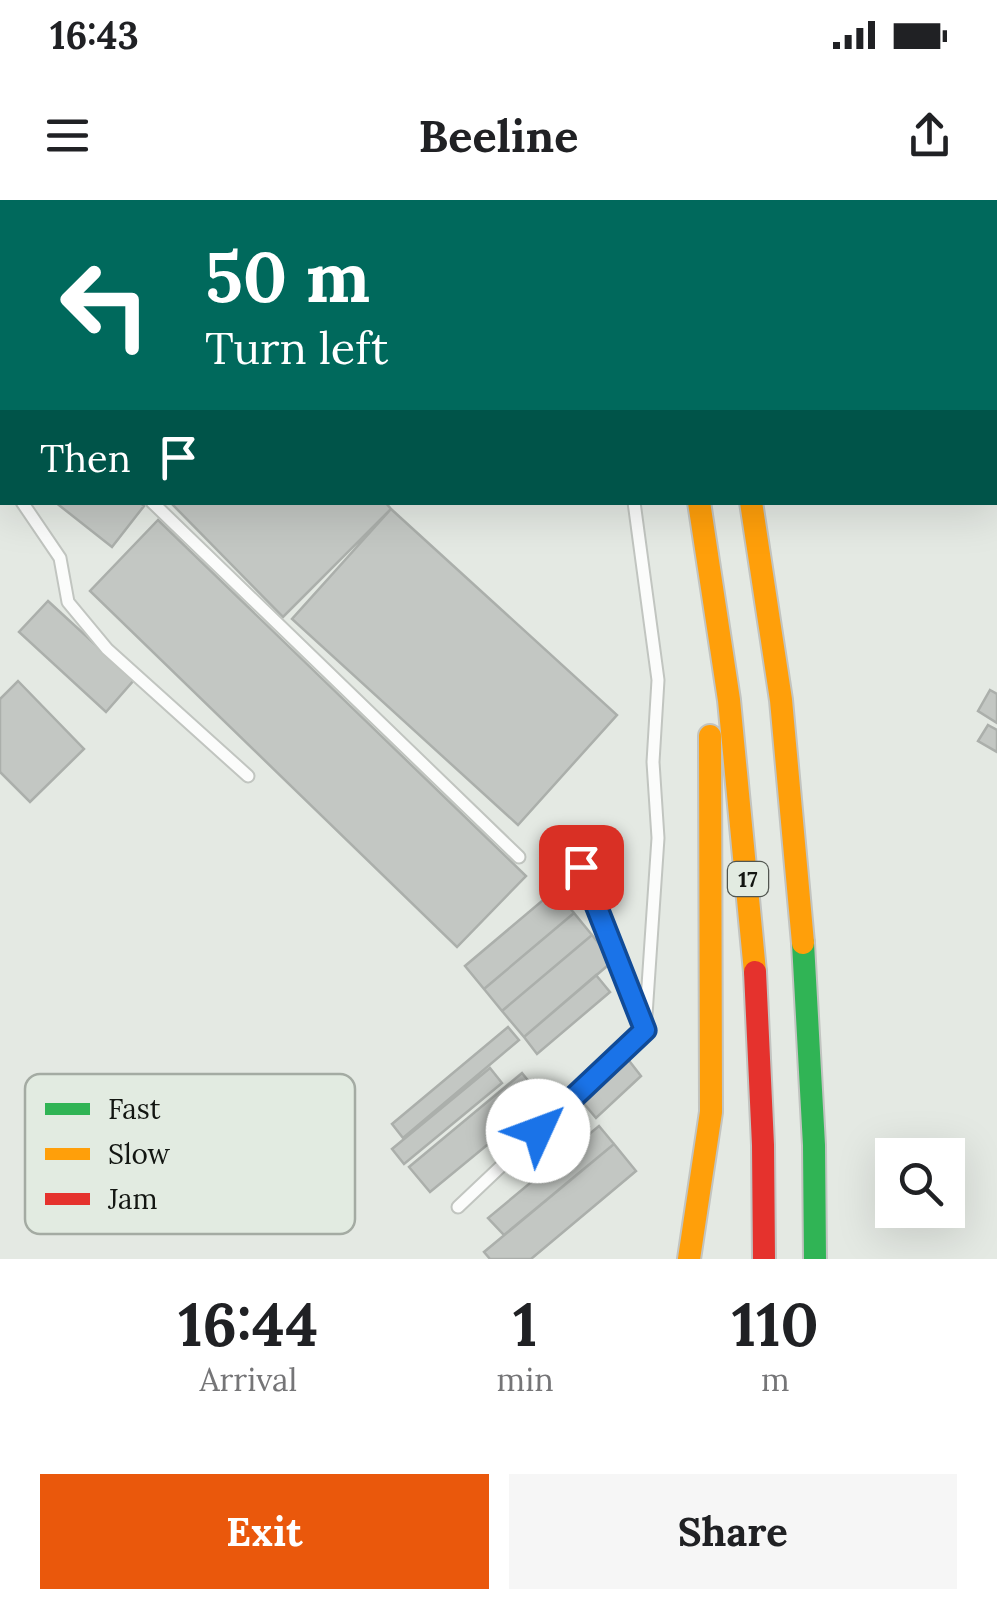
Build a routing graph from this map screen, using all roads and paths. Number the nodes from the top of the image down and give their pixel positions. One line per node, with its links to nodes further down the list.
1 (24, 505): 7 (lane)
2 (155, 505): 8 (lane)
3 (634, 505): 10 (lane)
4 (700, 505): 6 (highway, 17)
5 (751, 505): 14 (highway, 17)
6 (708, 548): 12 (highway); 13 (highway, 17)
7 (248, 776)
8 (519, 857)
9 (581, 867): 10 (lane)
10 (645, 1030): 11 (lane)
11 (458, 1208)
12 (688, 1259)
13 (764, 1259)
14 (818, 1259)

